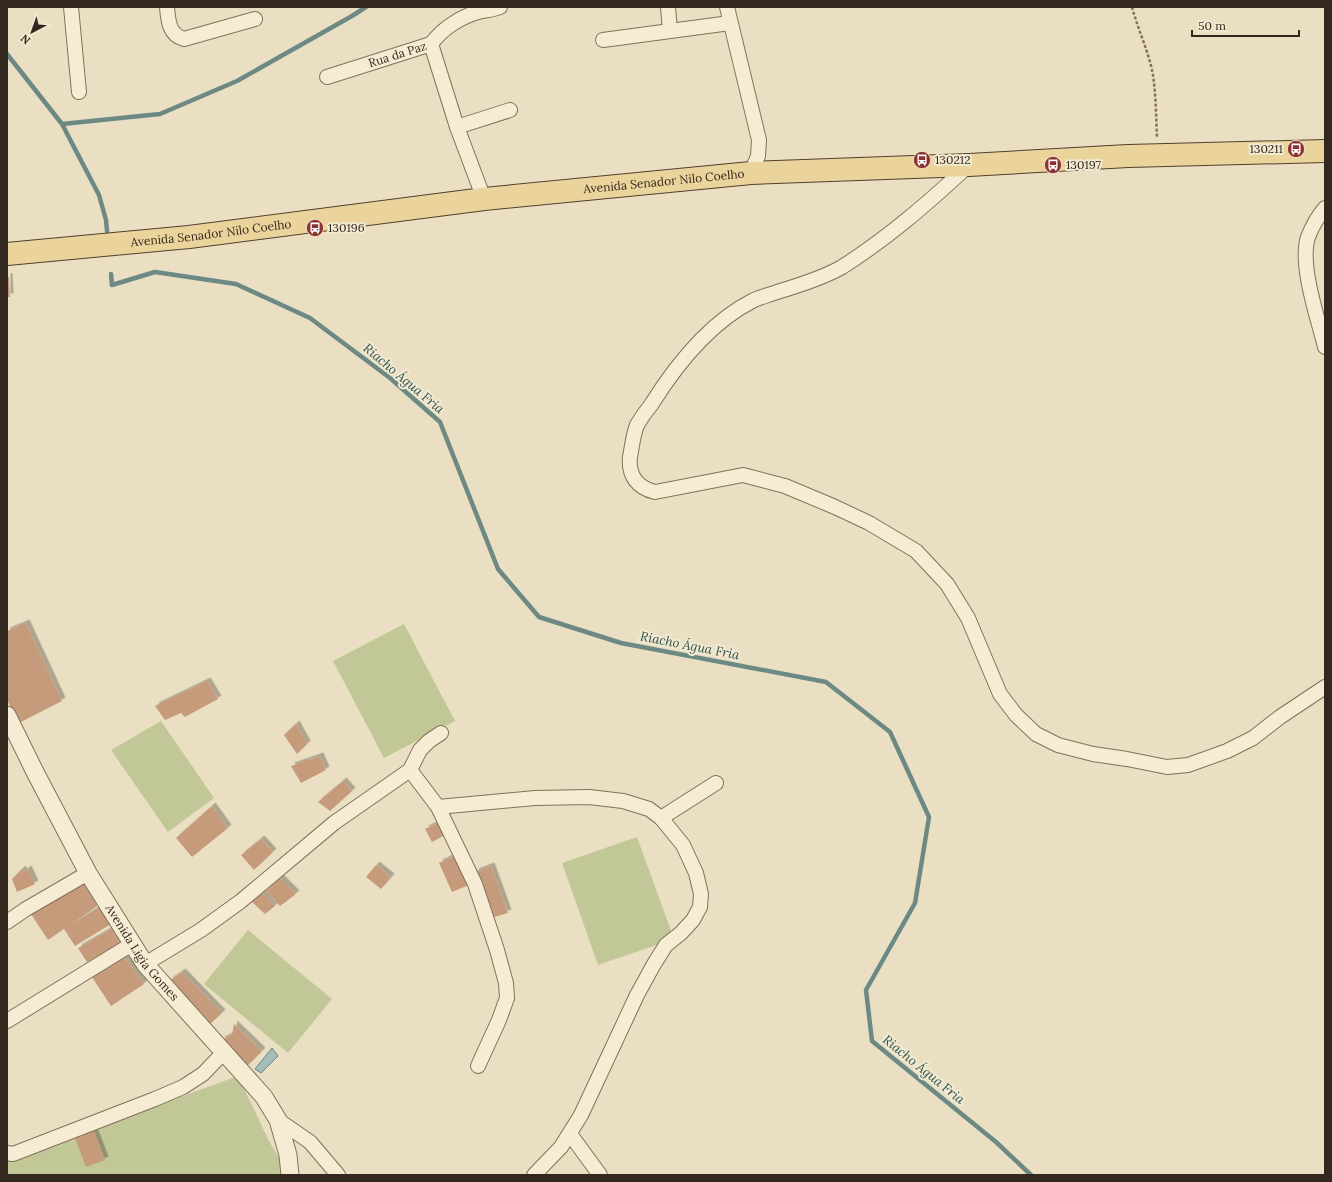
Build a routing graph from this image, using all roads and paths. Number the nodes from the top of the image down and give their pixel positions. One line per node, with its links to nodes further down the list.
1 (71, 7): 13 (street)
2 (166, 7): 7 (street)
3 (500, 7): 11 (street)
4 (668, 7): 9 (street)
5 (727, 7): 8 (street)
6 (1132, 7): 17 (path)
7 (255, 19)
8 (730, 23): 9 (street); 19 (street)
9 (670, 31): 10 (street)
10 (603, 40)
11 (432, 44): 12 (street, Rua da Paz); 15 (street, Rua da Paz)
12 (327, 77)
13 (79, 92)
14 (510, 110): 15 (street)
15 (457, 127): 20 (street, Rua da Paz)
16 (1325, 151): 17 (main road, Avenida Senador Nilo Coelho)
17 (1160, 156): 18 (main road, Avenida Senador Nilo Coelho)
18 (969, 165): 19 (main road, Avenida Senador Nilo Coelho); 24 (street)
19 (751, 173): 20 (main road, Avenida Senador Nilo Coelho)
20 (484, 199): 22 (main road, Avenida Senador Nilo Coelho)
21 (1325, 208): 23 (street)
22 (7, 254)
23 (1325, 347)
24 (1325, 687)
25 (7, 715): 31 (street, Avenida Ligia Gomes)
26 (441, 733): 27 (street)
27 (410, 770): 29 (street); 34 (street)
28 (716, 783): 30 (street)
29 (438, 807): 30 (street); 37 (street)
30 (661, 818): 39 (street)
31 (88, 873): 32 (street); 33 (street, Avenida Ligia Gomes)
32 (7, 922)
33 (132, 944): 34 (street, Avenida Ligia Gomes); 35 (street)
34 (145, 964): 36 (street, Avenida Ligia Gomes)
35 (7, 1021)
36 (225, 1051): 38 (street, Avenida Ligia Gomes); 40 (street)
37 (478, 1066)
38 (278, 1120): 41 (street, Avenida Ligia Gomes); 42 (street)
39 (570, 1134): 43 (street); 44 (street)
40 (7, 1153)
41 (290, 1175)
42 (338, 1175)
43 (534, 1175)
44 (600, 1175)

